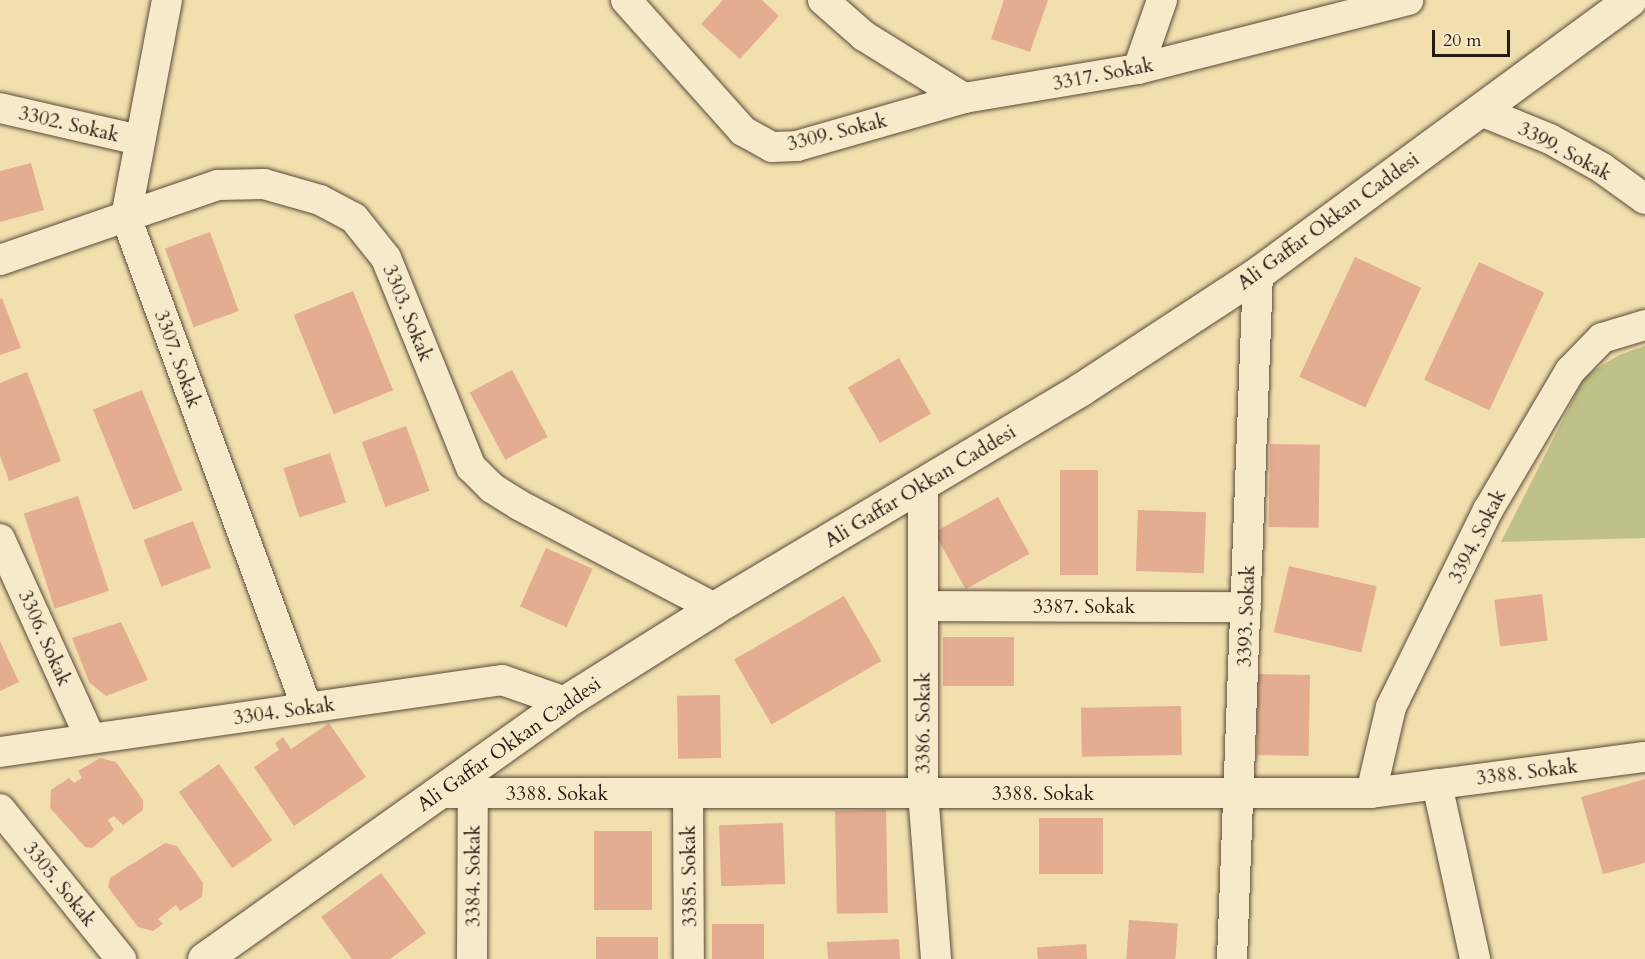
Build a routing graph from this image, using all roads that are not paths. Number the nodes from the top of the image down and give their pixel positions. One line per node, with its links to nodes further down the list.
1 (167, 0): 11 (street, 3307. Sokak)
2 (626, 0): 8 (street, 3309. Sokak)
3 (823, 0): 8 (street)
4 (1162, 0): 7 (street)
5 (1408, 0): 7 (street, 3317. Sokak)
6 (1629, 0): 10 (street, Ali Gaffar Okkan Caddesi)
7 (1138, 69): 8 (street, 3317. Sokak)
8 (964, 98)
9 (0, 108): 11 (street, 3302. Sokak)
10 (1481, 111): 12 (street, 3399. Sokak); 15 (street, Ali Gaffar Okkan Caddesi)
11 (139, 141): 13 (street, 3307. Sokak)
12 (1645, 199)
13 (126, 217): 14 (street, 3303. Sokak); 21 (street, 3303. Sokak); 23 (street, 3307. Sokak)
14 (0, 260)
15 (1258, 273): 17 (street, Ali Gaffar Okkan Caddesi); 20 (street, 3393. Sokak)
16 (1645, 325): 33 (street, 3394. Sokak)
17 (923, 486): 19 (street, 3386. Sokak); 21 (street, Ali Gaffar Okkan Caddesi)
18 (0, 539): 24 (street, 3306. Sokak)
19 (923, 606): 20 (street, 3387. Sokak); 31 (street, 3386. Sokak)
20 (1246, 607): 32 (street, 3393. Sokak)
21 (714, 608): 22 (street, Ali Gaffar Okkan Caddesi)
22 (565, 702): 23 (street, 3304. Sokak); 28 (street, Ali Gaffar Okkan Caddesi)
23 (307, 708): 24 (street, 3304. Sokak)
24 (90, 737): 25 (street, 3304. Sokak)
25 (0, 752)
26 (1645, 757): 27 (street, 3388. Sokak)
27 (1437, 784): 33 (street, 3388. Sokak); 41 (street)
28 (438, 793): 29 (street, 3388. Sokak); 36 (street, Ali Gaffar Okkan Caddesi)
29 (473, 793): 30 (street, 3388. Sokak); 37 (street, 3384. Sokak)
30 (688, 793): 31 (street, 3388. Sokak); 38 (street, 3385. Sokak)
31 (923, 793): 32 (street, 3388. Sokak); 39 (street, 3386. Sokak)
32 (1240, 793): 33 (street, 3388. Sokak); 40 (street, 3393. Sokak)
33 (1371, 793)
34 (0, 809): 35 (street, 3305. Sokak)
35 (121, 959)
36 (204, 959)
37 (472, 959)
38 (689, 959)
39 (936, 959)
40 (1232, 959)
41 (1475, 959)

